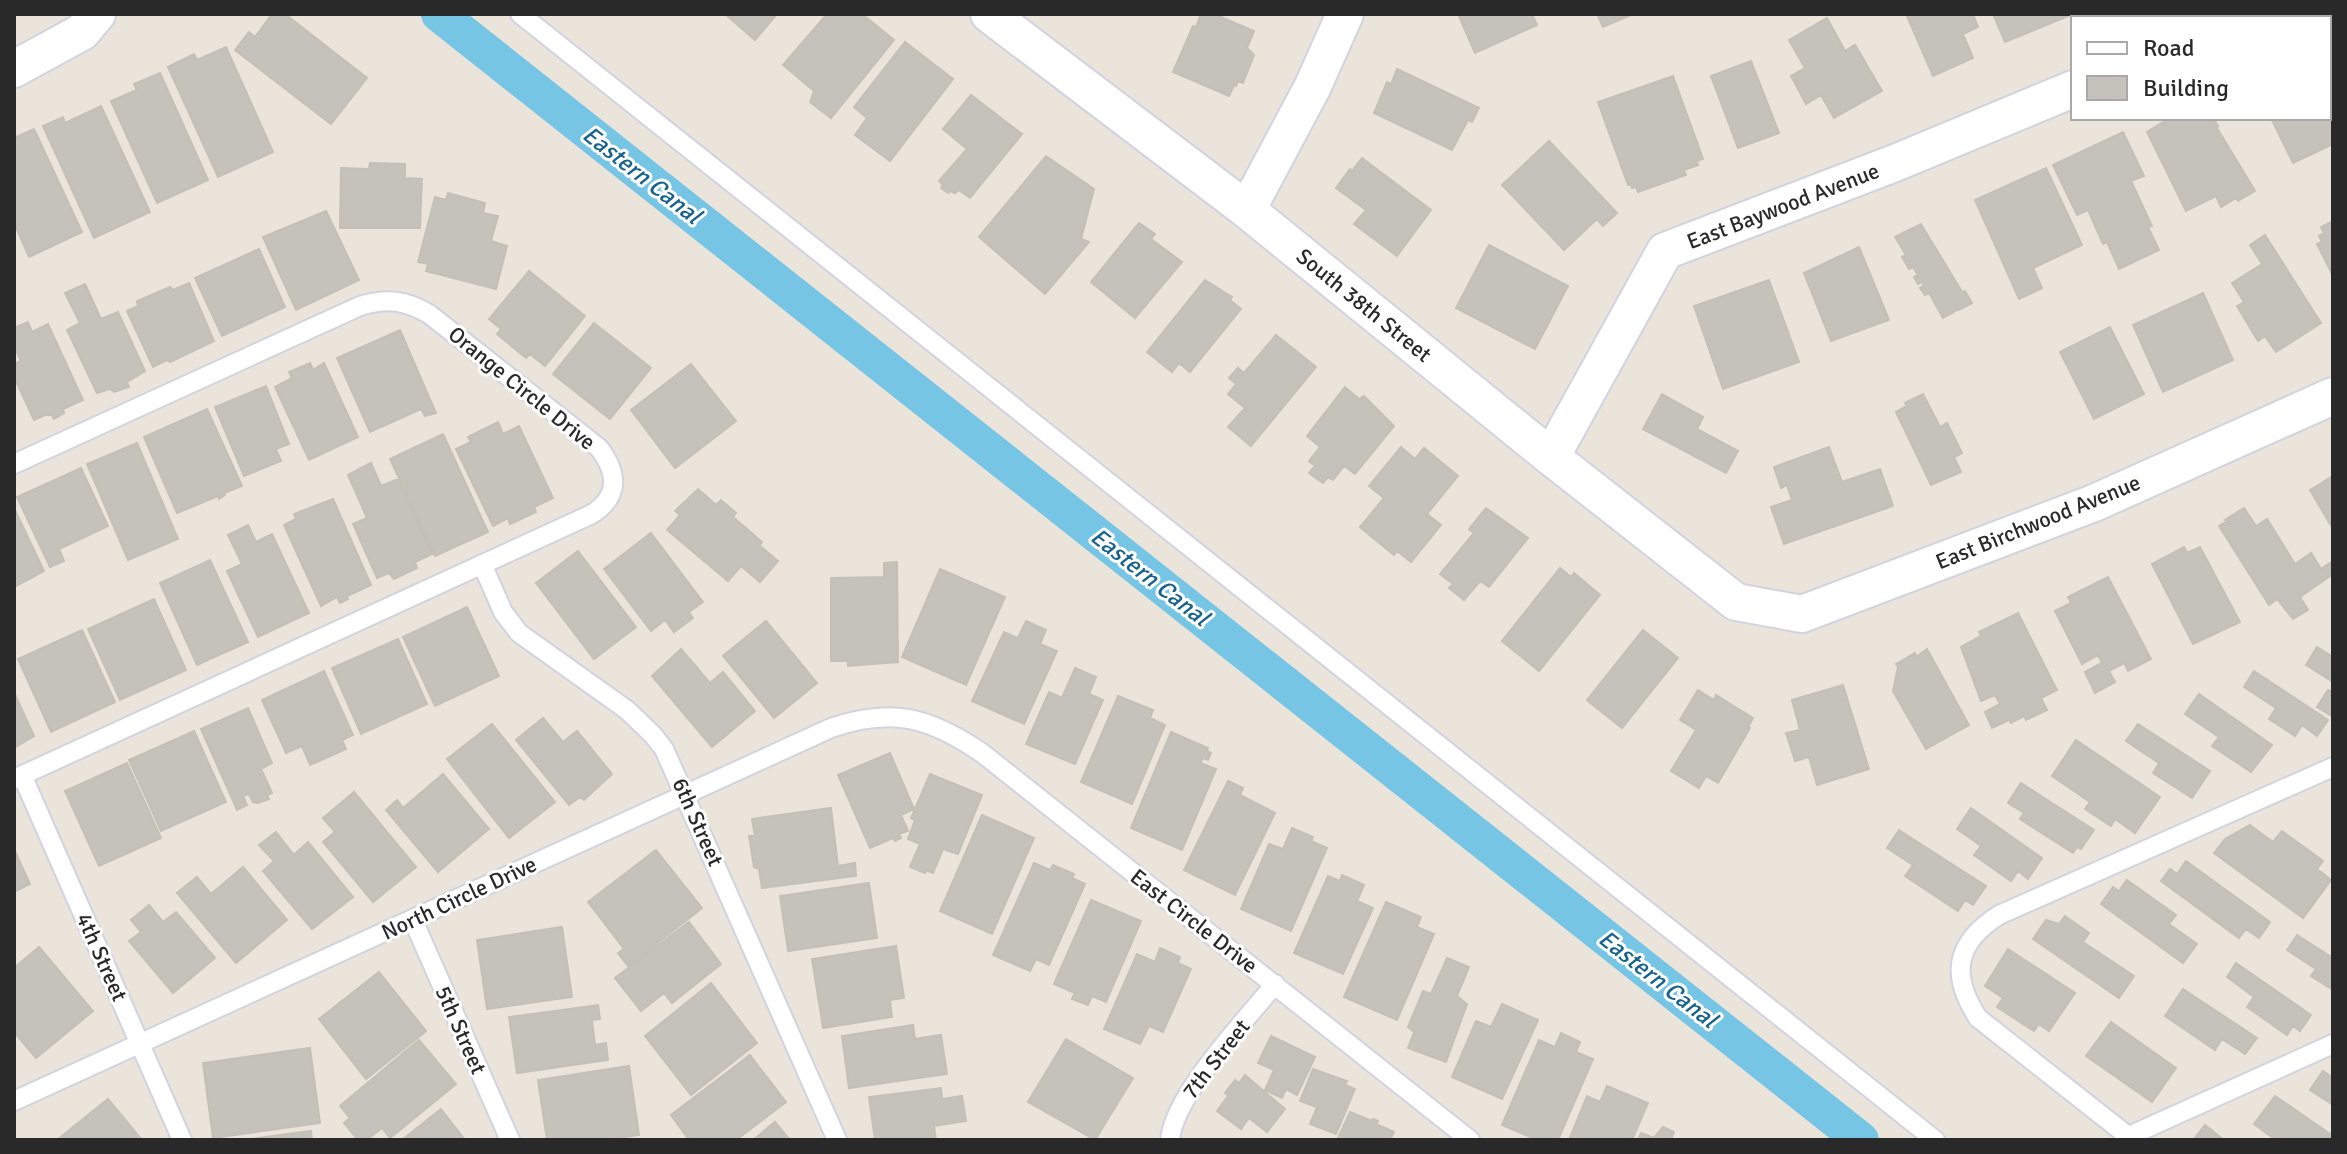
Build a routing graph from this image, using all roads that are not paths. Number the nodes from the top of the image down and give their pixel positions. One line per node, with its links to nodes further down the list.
1 (97, 14): 5 (street)
2 (520, 14): 28 (lane)
3 (989, 14): 7 (street, South 38th Street)
4 (1345, 14): 7 (street)
5 (14, 69)
6 (2071, 90): 9 (street, East Baywood Avenue)
7 (1247, 210): 9 (street, South 38th Street)
8 (2333, 396): 12 (street, East Birchwood Avenue)
9 (1551, 457): 12 (street, South 38th Street)
10 (14, 464): 11 (lane, Orange Circle Drive)
11 (482, 564): 15 (lane, Orange Circle Drive); 16 (lane, 6th Street)
12 (1736, 602)
13 (909, 717): 16 (lane, North Circle Drive); 18 (lane, East Circle Drive)
14 (2333, 767): 22 (lane)
15 (18, 777): 19 (lane, 4th Street)
16 (686, 793): 17 (lane, North Circle Drive); 25 (lane, 6th Street)
17 (413, 920): 19 (lane, North Circle Drive); 24 (lane, 5th Street)
18 (1275, 984): 26 (lane, 7th Street); 27 (lane, East Circle Drive)
19 (140, 1043): 21 (lane, North Circle Drive); 23 (lane, 4th Street)
20 (2333, 1044): 22 (lane)
21 (14, 1101)
22 (2131, 1138)
23 (182, 1140)
24 (510, 1140)
25 (837, 1140)
26 (1170, 1140)
27 (1470, 1140)
28 (1935, 1140)

